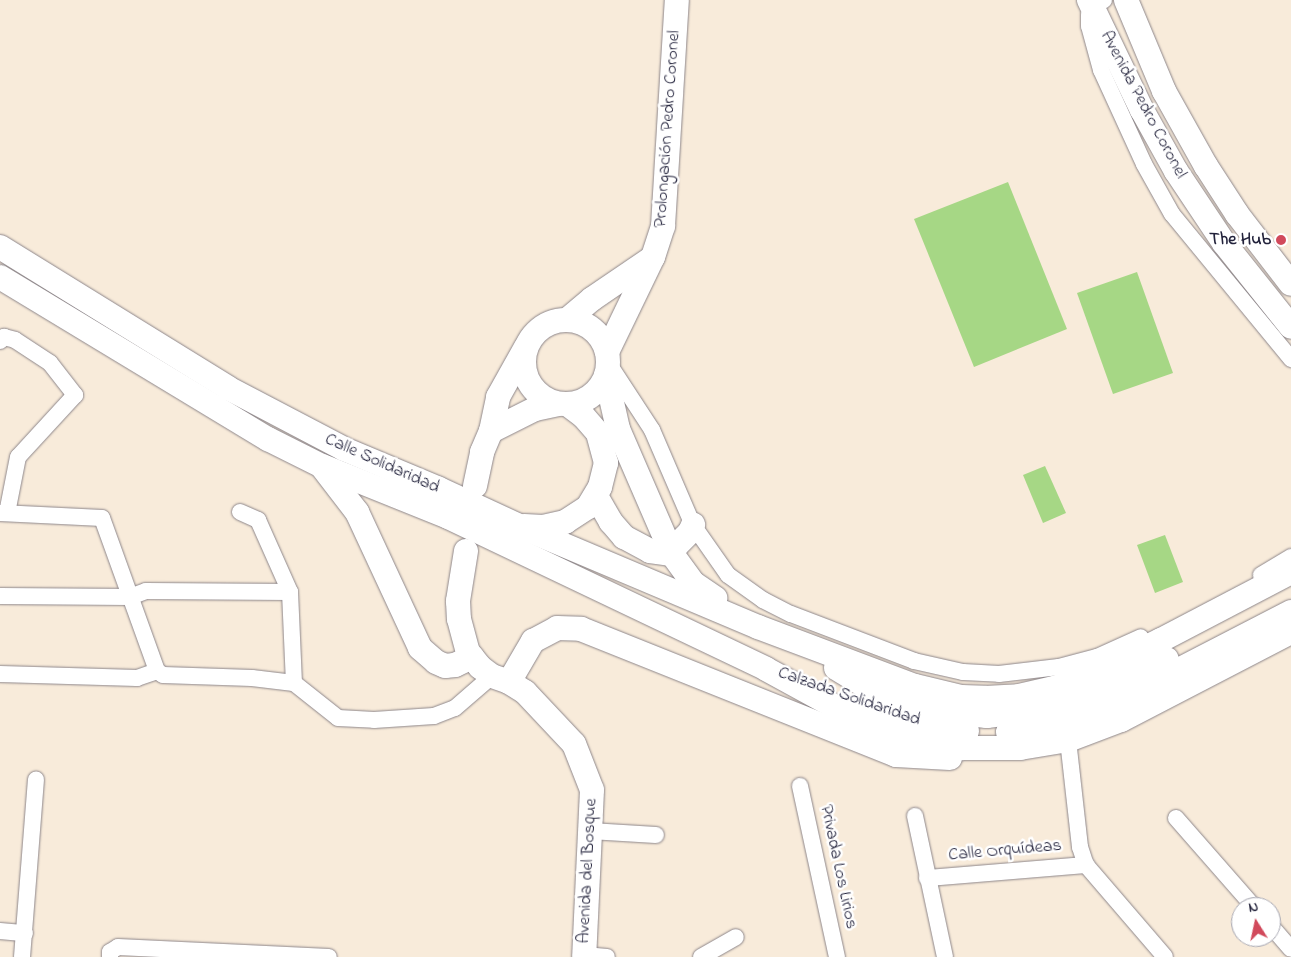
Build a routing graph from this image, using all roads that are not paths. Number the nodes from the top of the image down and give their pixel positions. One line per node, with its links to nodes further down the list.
1 (677, 0): 6 (main road, Prolongación Pedro Coronel)
2 (1126, 0): 8 (main road, Avenida Pedro Coronel)
3 (1095, 2): 4 (main road, Avenida Pedro Coronel); 13 (street)
4 (1224, 243): 8 (main road); 10 (main road, Avenida Pedro Coronel)
5 (0, 247): 23 (main road, Calle Solidaridad)
6 (653, 256): 9 (main road); 14 (main road, Prolongación Pedro Coronel)
7 (0, 277): 17 (main road, Calle Solidaridad)
8 (1290, 282)
9 (567, 320): 12 (main road); 14 (main road)
10 (1291, 327)
11 (2, 339): 21 (street)
12 (528, 344): 15 (main road); 16 (main road)
13 (1291, 359)
14 (607, 364): 15 (main road); 22 (street); 25 (main road)
15 (563, 404): 16 (main road); 19 (main road)
16 (491, 430): 18 (main road)
17 (322, 466): 36 (main road); 37 (main road, Calle Solidaridad)
18 (475, 486)
19 (596, 496): 23 (main road); 25 (main road)
20 (240, 512): 28 (street)
21 (4, 513): 31 (street)
22 (693, 525): 25 (main road); 26 (street)
23 (519, 526): 33 (main road, Calle Solidaridad)
24 (466, 551): 36 (main road)
25 (672, 554): 33 (main road)
26 (1291, 557)
27 (1291, 572): 35 (main road, Calzada Solidaridad)
28 (290, 592): 31 (street); 41 (street)
29 (0, 596): 31 (street)
30 (1291, 596): 35 (main road, Calzada Solidaridad)
31 (130, 597): 38 (street)
32 (1291, 612): 37 (main road, Calzada Solidaridad)
33 (758, 627): 35 (main road, Calle Solidaridad)
34 (1291, 632): 42 (main road, Calzada Solidaridad)
35 (786, 637)
36 (472, 657): 40 (main road, Avenida del Bosque)
37 (766, 669): 43 (main road, Calzada Solidaridad)
38 (157, 671): 39 (street); 41 (street)
39 (0, 674)
40 (500, 679): 41 (street); 43 (main road); 48 (main road, Avenida del Bosque)
41 (294, 683)
42 (1068, 740): 43 (main road, Calzada Solidaridad); 50 (street, Calle Orquídeas)
43 (1020, 748)
44 (36, 780): 54 (street)
45 (800, 786): 66 (street, Privada Los Lirios)
46 (916, 816): 51 (street, Calle Orquídeas)
47 (1176, 818): 52 (street)
48 (590, 831): 49 (street); 60 (main road, Avenida del Bosque)
49 (656, 835)
50 (1086, 865): 51 (street, Calle Orquídeas); 68 (street, Calle Orquídeas)
51 (928, 878): 67 (street, Calle Orquídeas)
52 (1245, 897)
53 (0, 931): 54 (street)
54 (25, 933): 61 (street)
55 (736, 937): 65 (street)
56 (1281, 938): 57 (street)
57 (1291, 949)
58 (246, 955): 59 (street); 62 (street)
59 (276, 956): 63 (street)
60 (584, 956): 64 (street)
61 (22, 957)
62 (110, 957)
63 (329, 957)
64 (607, 957)
65 (701, 957)
66 (837, 957)
67 (945, 957)
68 (1165, 957)

